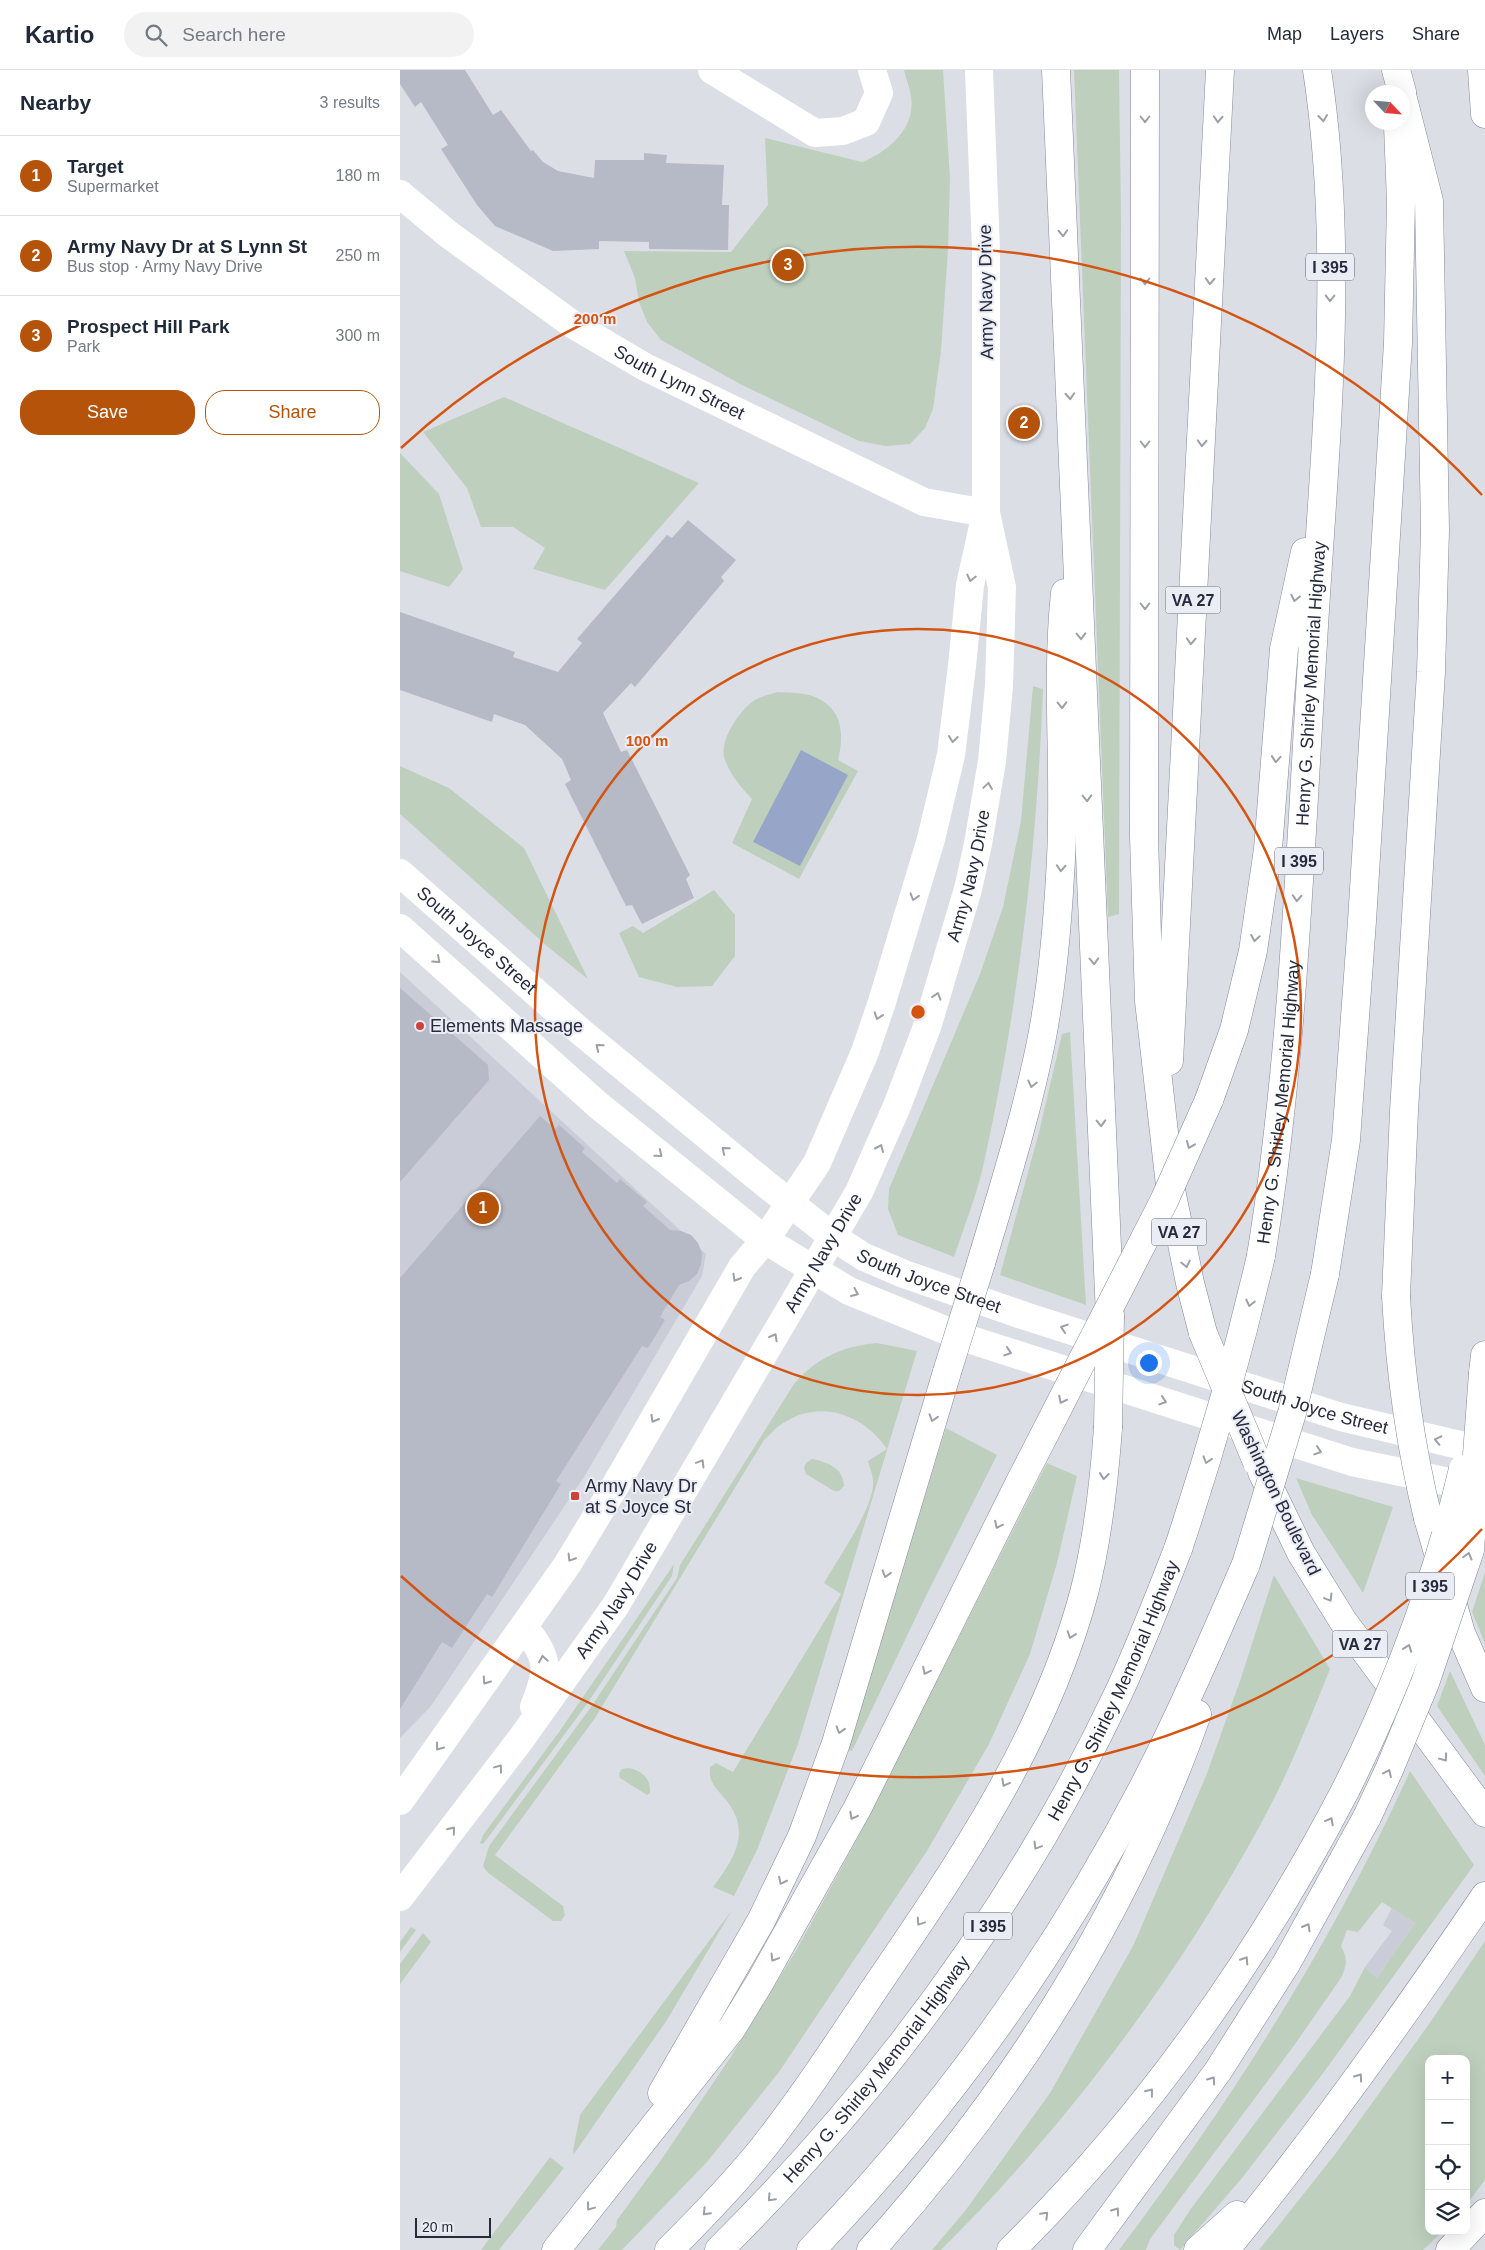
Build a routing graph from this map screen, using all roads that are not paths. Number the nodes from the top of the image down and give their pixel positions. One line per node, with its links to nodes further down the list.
1 (712, 70): 2 (main road)
2 (872, 70)
3 (980, 70): 20 (main road, Army Navy Drive)
4 (1037, 70): 16 (main road)
5 (1056, 70): 16 (main road)
6 (1145, 70): 23 (main road, one-way to 23)
7 (1220, 70): 23 (main road, VA 27, one-way to 23)
8 (1317, 70): 18 (main road, Henry G. Shirley Memorial Highway / I 395, one-way to 18)
9 (1395, 70): 11 (main road); 12 (main road)
10 (1482, 70): 13 (main road)
11 (1396, 85)
12 (1399, 85)
13 (1485, 114)
14 (1410, 126): 33 (main road, bridge)
15 (1398, 130): 31 (main road, bridge)
16 (1061, 185): 19 (main road, one-way to 19)
17 (400, 194): 20 (main road, South Lynn Street)
18 (1323, 465): 40 (main road, one-way to 40, bridge); 44 (main road, Henry G. Shirley Memorial Highway / I 395, one-way to 44, bridge)
19 (1075, 500): 40 (main road, one-way to 40, bridge); 43 (main road, one-way to 43, bridge)
20 (986, 513): 24 (main road, Army Navy Drive, one-way to 24); 25 (main road, Army Navy Drive, one-way to 20)
21 (400, 873): 24 (main road, South Joyce Street, one-way to 21)
22 (400, 928): 26 (main road, one-way to 26)
23 (1164, 1130): 36 (main road, Washington Boulevard / VA 27, one-way to 36, bridge)
24 (790, 1203): 25 (main road, South Joyce Street); 26 (main road, Army Navy Drive)
25 (833, 1237): 27 (main road, Army Navy Drive); 29 (main road, South Joyce Street, one-way to 25)
26 (765, 1240): 27 (main road); 32 (main road, Army Navy Drive, one-way to 32)
27 (813, 1269): 30 (main road, one-way to 30); 34 (main road, Army Navy Drive, one-way to 27)
28 (1484, 1364): 47 (main road, I 395, one-way to 28, bridge); 48 (main road, one-way to 28, bridge)
29 (1485, 1451)
30 (1485, 1490)
31 (1246, 1564): 45 (main road); 46 (main road)
32 (524, 1627): 34 (main road, one-way to 32); 35 (main road, Army Navy Drive, one-way to 35)
33 (1485, 1688)
34 (521, 1738): 38 (main road, Army Navy Drive, one-way to 34)
35 (400, 1801)
36 (1485, 1813)
37 (1485, 1896): 39 (main road, one-way to 37)
38 (400, 1897)
39 (1295, 2162): 49 (main road); 50 (main road)
40 (619, 2168): 42 (main road, one-way to 42)
41 (1485, 2213): 51 (main road)
42 (556, 2250)
43 (669, 2250)
44 (719, 2250)
45 (811, 2250)
46 (871, 2250)
47 (1011, 2250)
48 (1087, 2250)
49 (1198, 2250)
50 (1225, 2250)
51 (1450, 2250)

